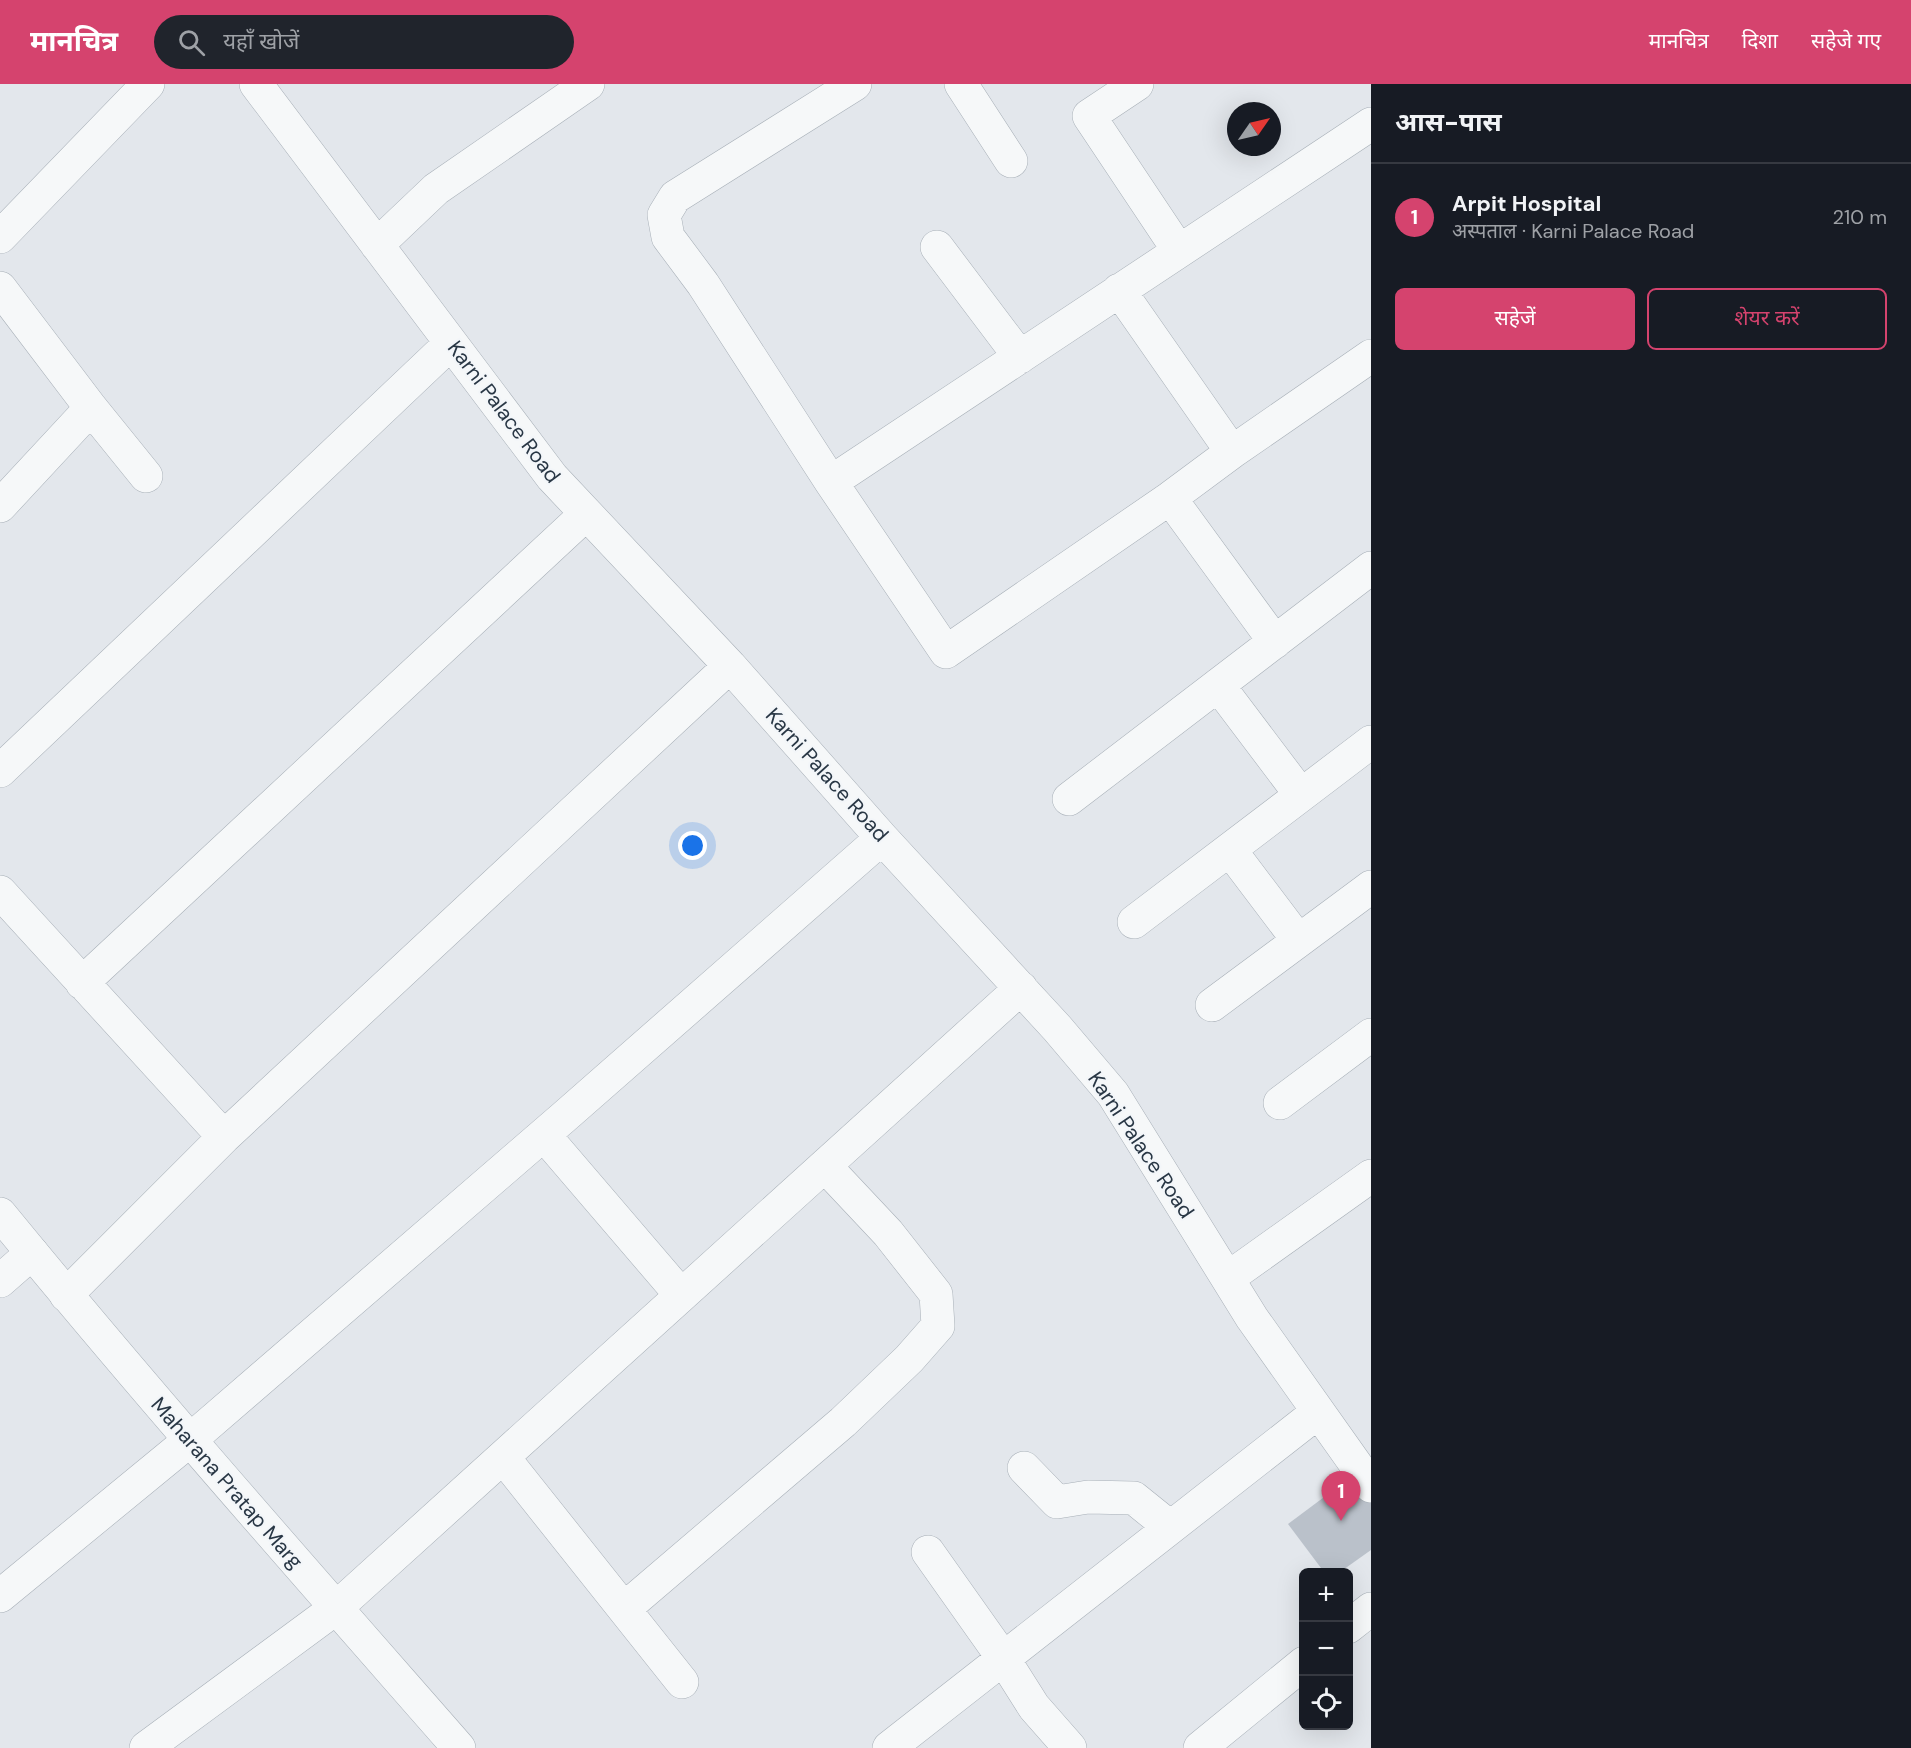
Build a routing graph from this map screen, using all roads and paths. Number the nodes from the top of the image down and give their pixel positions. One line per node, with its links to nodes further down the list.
1 (148, 84): 9 (street)
2 (256, 84): 10 (street, Karni Palace Road)
3 (588, 84): 10 (street)
4 (854, 84): 21 (street)
5 (961, 84): 8 (street)
6 (1137, 84): 12 (street)
7 (1371, 124): 12 (street)
8 (1011, 161)
9 (0, 237)
10 (377, 245): 15 (street, Karni Palace Road)
11 (937, 247): 17 (street)
12 (1179, 251): 14 (street)
13 (0, 288): 18 (street)
14 (1119, 290): 17 (street); 19 (street)
15 (451, 343): 24 (street, Karni Palace Road); 30 (street)
16 (1371, 356): 19 (street)
17 (1020, 357): 21 (street)
18 (91, 408): 20 (street); 23 (street)
19 (1232, 453): 22 (street)
20 (146, 476)
21 (831, 482): 22 (street)
22 (1170, 498): 26 (street)
23 (0, 506)
24 (586, 514): 27 (street, Karni Palace Road); 39 (street)
25 (1371, 568): 26 (street)
26 (1275, 642): 28 (street)
27 (730, 666): 33 (street, Karni Palace Road); 45 (street)
28 (1218, 685): 31 (street); 32 (street)
29 (1371, 742): 31 (street)
30 (0, 771)
31 (1300, 795): 34 (street)
32 (1069, 799)
33 (882, 838): 40 (street, Karni Palace Road); 44 (street)
34 (1230, 850): 37 (street); 38 (street)
35 (0, 892): 39 (street)
36 (1367, 898): 38 (street)
37 (1134, 922)
38 (1298, 940): 41 (street)
39 (82, 983): 45 (street)
40 (1021, 988): 46 (street); 50 (street, Karni Palace Road)
41 (1212, 1005)
42 (1371, 1035): 43 (street)
43 (1280, 1103)
44 (544, 1135): 53 (street); 55 (street)
45 (224, 1137): 52 (street)
46 (825, 1166): 53 (street); 63 (street)
47 (1371, 1176): 50 (street)
48 (0, 1214): 49 (street, Maharana Pratap Marg)
49 (32, 1252): 51 (street); 52 (street, Maharana Pratap Marg)
50 (1228, 1278): 54 (street, Karni Palace Road)
51 (0, 1281)
52 (66, 1295): 55 (street, Maharana Pratap Marg)
53 (681, 1295): 56 (street)
54 (1318, 1412): 58 (street, Karni Palace Road); 59 (street)
55 (190, 1440): 61 (street); 62 (street, Maharana Pratap Marg)
56 (503, 1456): 62 (street); 63 (street)
57 (1023, 1468): 59 (street)
58 (1371, 1486)
59 (1170, 1527): 66 (street)
60 (928, 1551): 66 (street)
61 (2, 1591)
62 (336, 1608): 69 (street); 70 (street, Maharana Pratap Marg)
63 (624, 1609): 68 (street)
64 (1371, 1609): 65 (street)
65 (1353, 1623)
66 (1003, 1658): 71 (street); 72 (street)
67 (1299, 1667): 73 (street)
68 (682, 1682)
69 (146, 1748)
70 (459, 1748)
71 (889, 1748)
72 (1070, 1748)
73 (1200, 1748)

